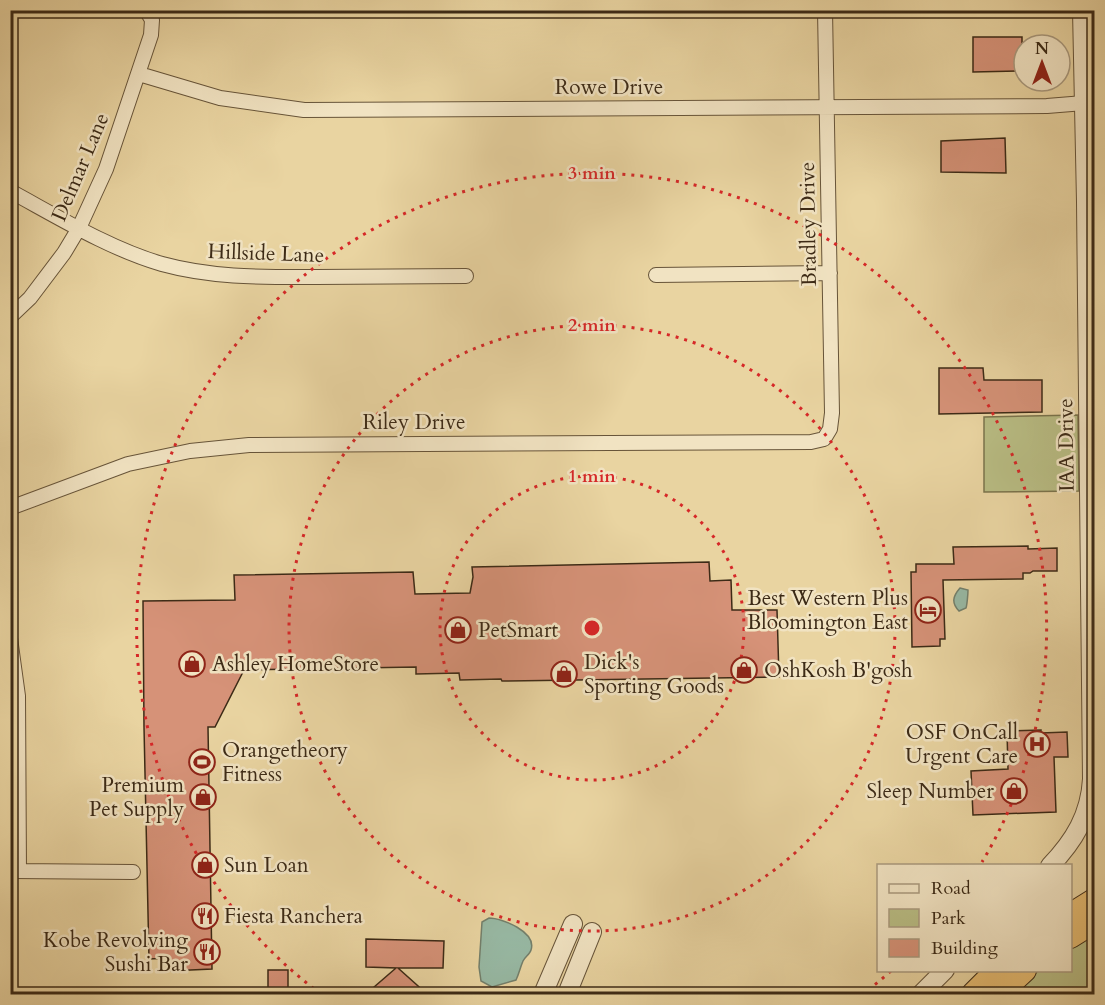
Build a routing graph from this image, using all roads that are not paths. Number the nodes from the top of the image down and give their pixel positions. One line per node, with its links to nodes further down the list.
1 (825, 10): 6 (street, Bradley Drive)
2 (1082, 10): 5 (street, IAA Drive)
3 (148, 13): 4 (street, Delmar Lane)
4 (139, 74): 6 (street, Rowe Drive); 8 (street, Delmar Lane)
5 (1084, 103): 6 (street, Rowe Drive); 16 (street, IAA Drive)
6 (828, 106): 9 (street, Bradley Drive)
7 (10, 191): 8 (street, Hillside Lane)
8 (80, 228): 11 (street, Hillside Lane); 12 (street, Delmar Lane)
9 (830, 273): 10 (street); 13 (street, Bradley Drive)
10 (656, 275)
11 (466, 276)
12 (10, 317)
13 (826, 436): 14 (street, Riley Drive)
14 (10, 508)
15 (10, 638): 17 (street)
16 (1052, 864)
17 (15, 871): 18 (street)
18 (133, 872)
19 (1095, 901): 20 (highway)
20 (1072, 915)
21 (1095, 921): 24 (highway)
22 (573, 924): 28 (street)
23 (592, 932): 29 (street)
24 (1072, 935)
25 (943, 972): 30 (street)
26 (996, 972): 31 (highway)
27 (1022, 972): 32 (highway)
28 (543, 994)
29 (567, 994)
30 (921, 994)
31 (974, 994)
32 (998, 994)

